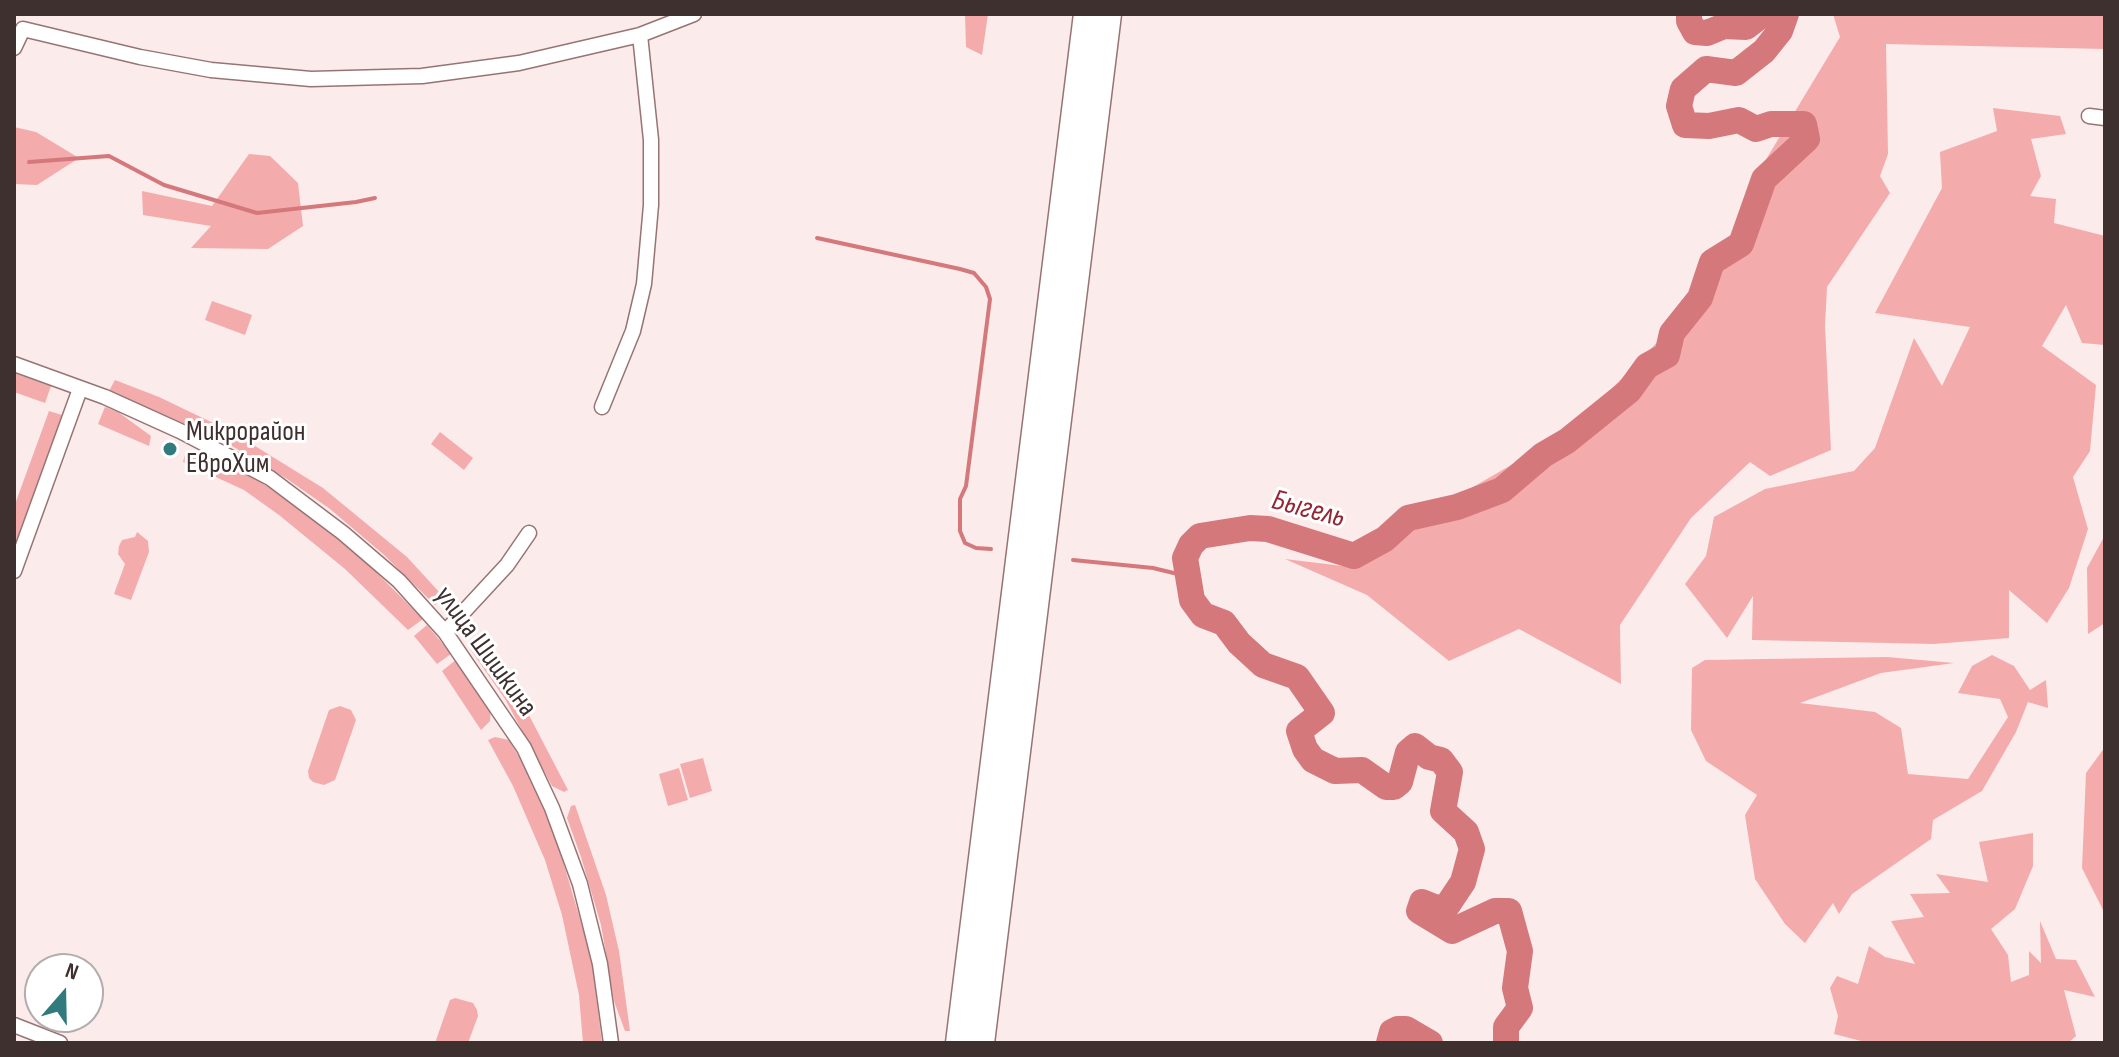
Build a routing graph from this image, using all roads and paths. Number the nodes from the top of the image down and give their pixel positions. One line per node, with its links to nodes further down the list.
1 (694, 14): 4 (street)
2 (1086, 14): 17 (highway)
3 (1109, 14): 18 (highway)
4 (640, 35): 5 (street); 10 (street)
5 (14, 48)
6 (2089, 116): 7 (street)
7 (2105, 118)
8 (14, 364): 9 (street, улица Шишкина)
9 (80, 389): 12 (street); 13 (street, улица Шишкина)
10 (602, 407)
11 (529, 533): 13 (street)
12 (14, 571)
13 (445, 632): 16 (street, улица Шишкина)
14 (14, 1025): 15 (street)
15 (60, 1043)
16 (611, 1043)
17 (958, 1043)
18 (982, 1043)

